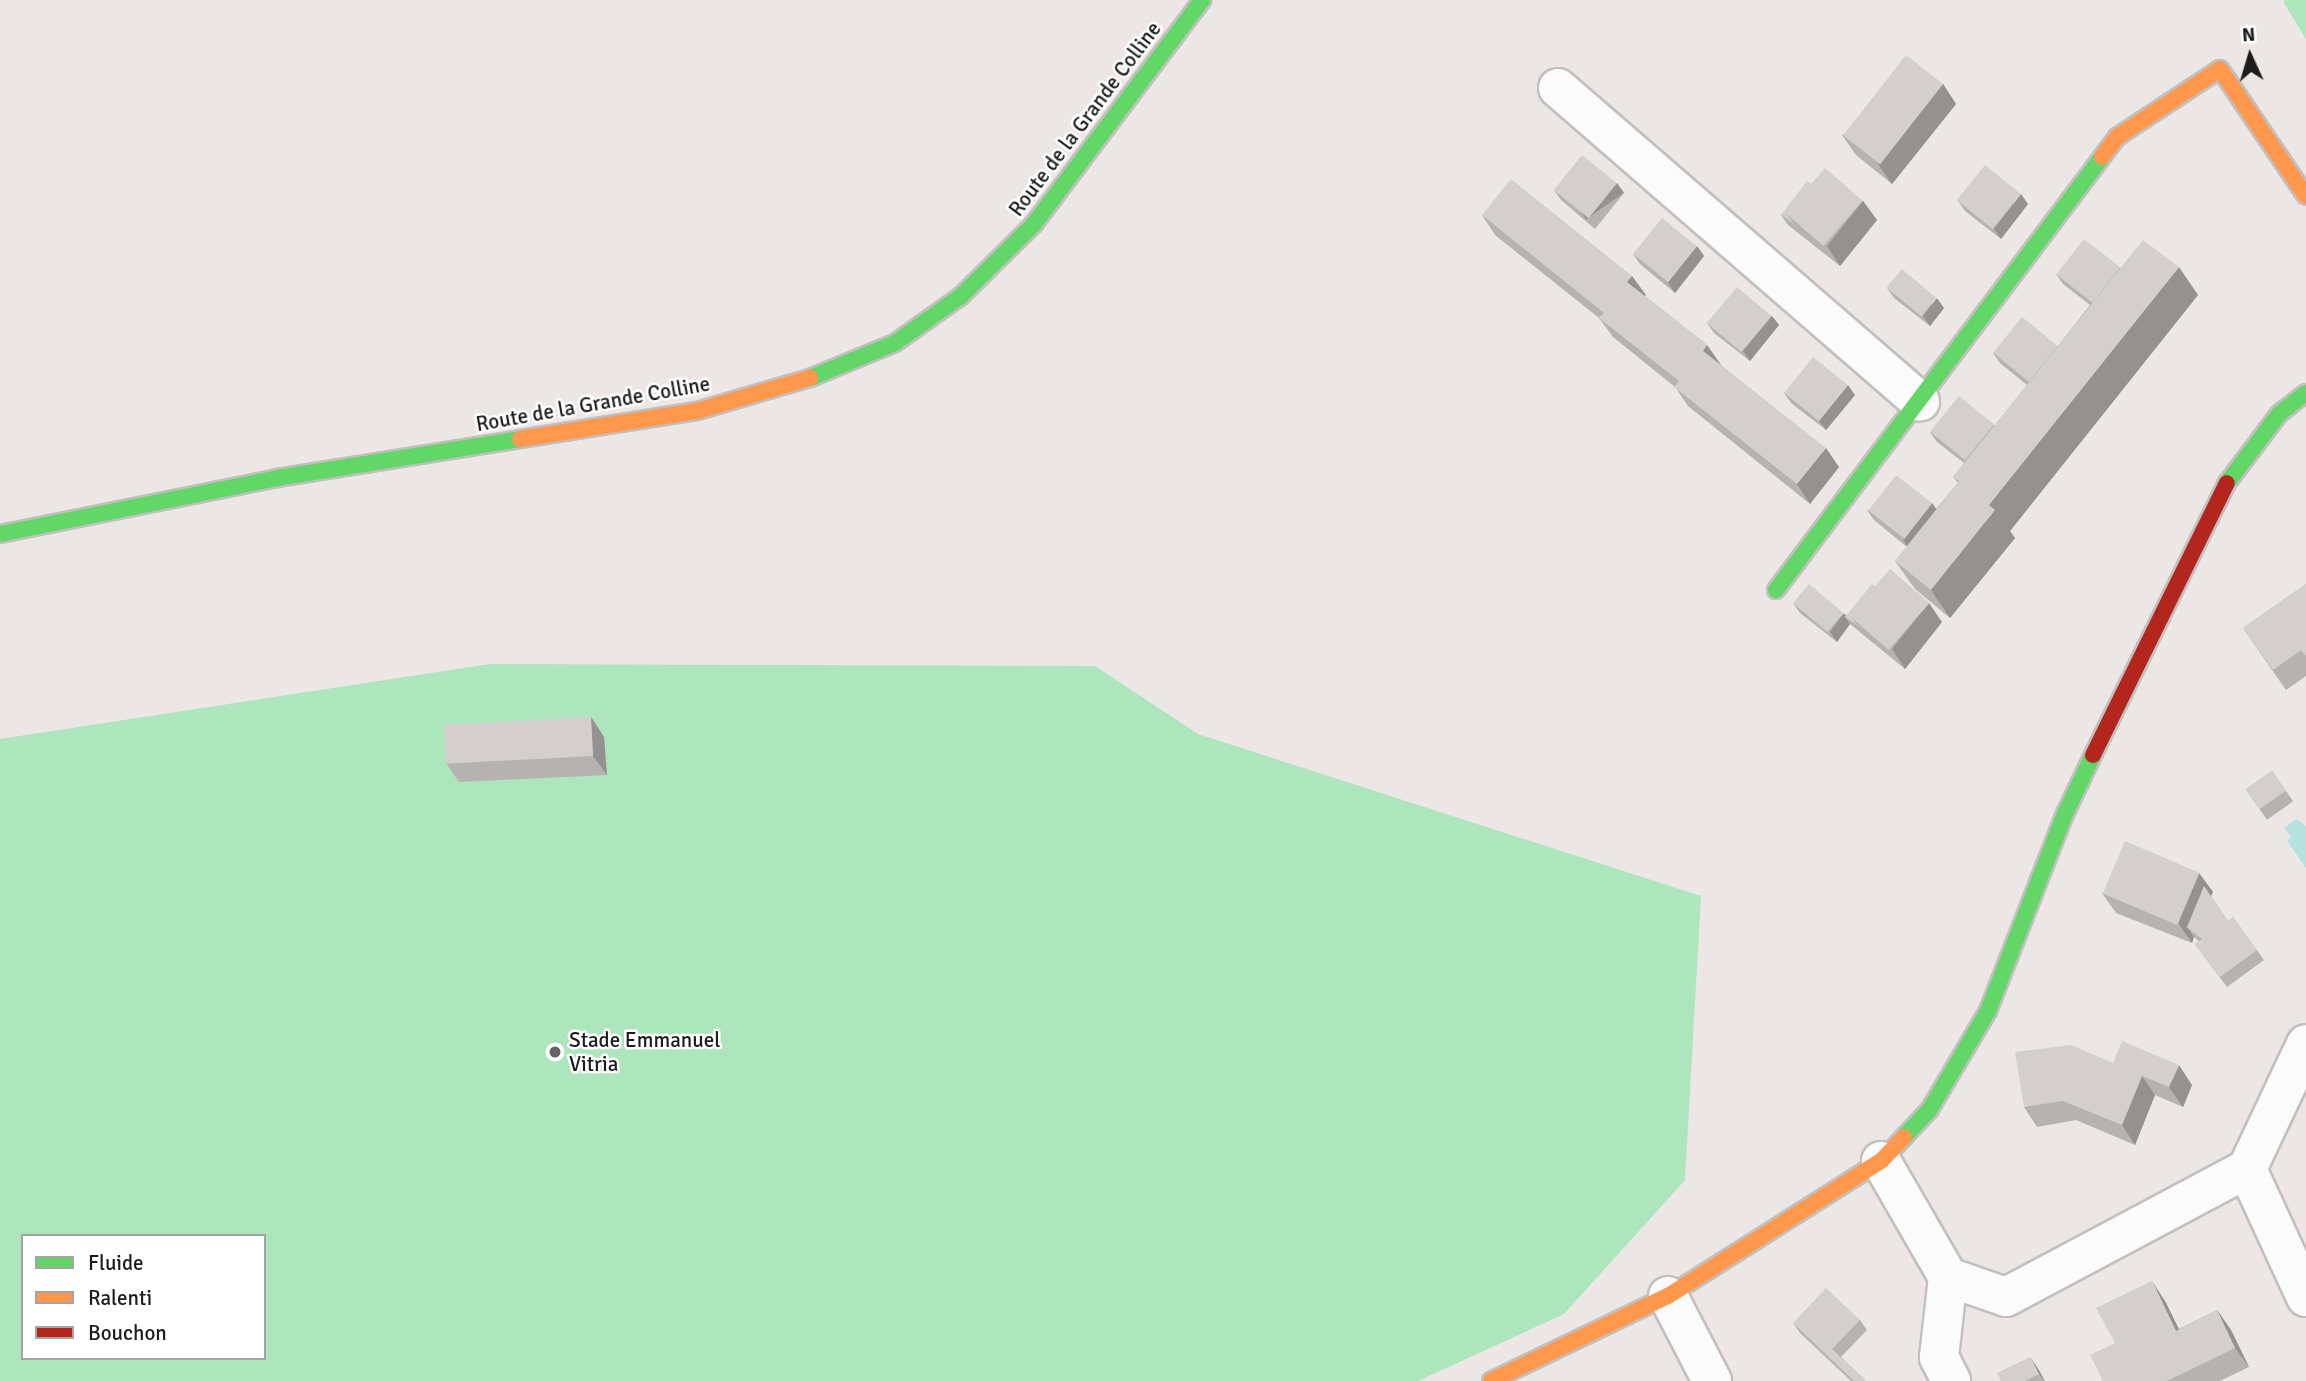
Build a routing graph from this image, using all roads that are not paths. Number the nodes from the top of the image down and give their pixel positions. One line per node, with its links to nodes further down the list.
1 (1202, 0): 6 (street, Route de la Grande Colline)
2 (1558, 88): 5 (street)
3 (2306, 196): 5 (street)
4 (2306, 393): 9 (street)
5 (1920, 402): 7 (street)
6 (0, 534)
7 (1776, 590)
8 (2306, 1044): 10 (street)
9 (1881, 1161): 11 (street); 12 (street)
10 (2247, 1169): 11 (street); 13 (street)
11 (1948, 1277): 16 (street)
12 (1668, 1296): 14 (street); 15 (street)
13 (2306, 1297)
14 (1492, 1381)
15 (1712, 1381)
16 (1951, 1381)

